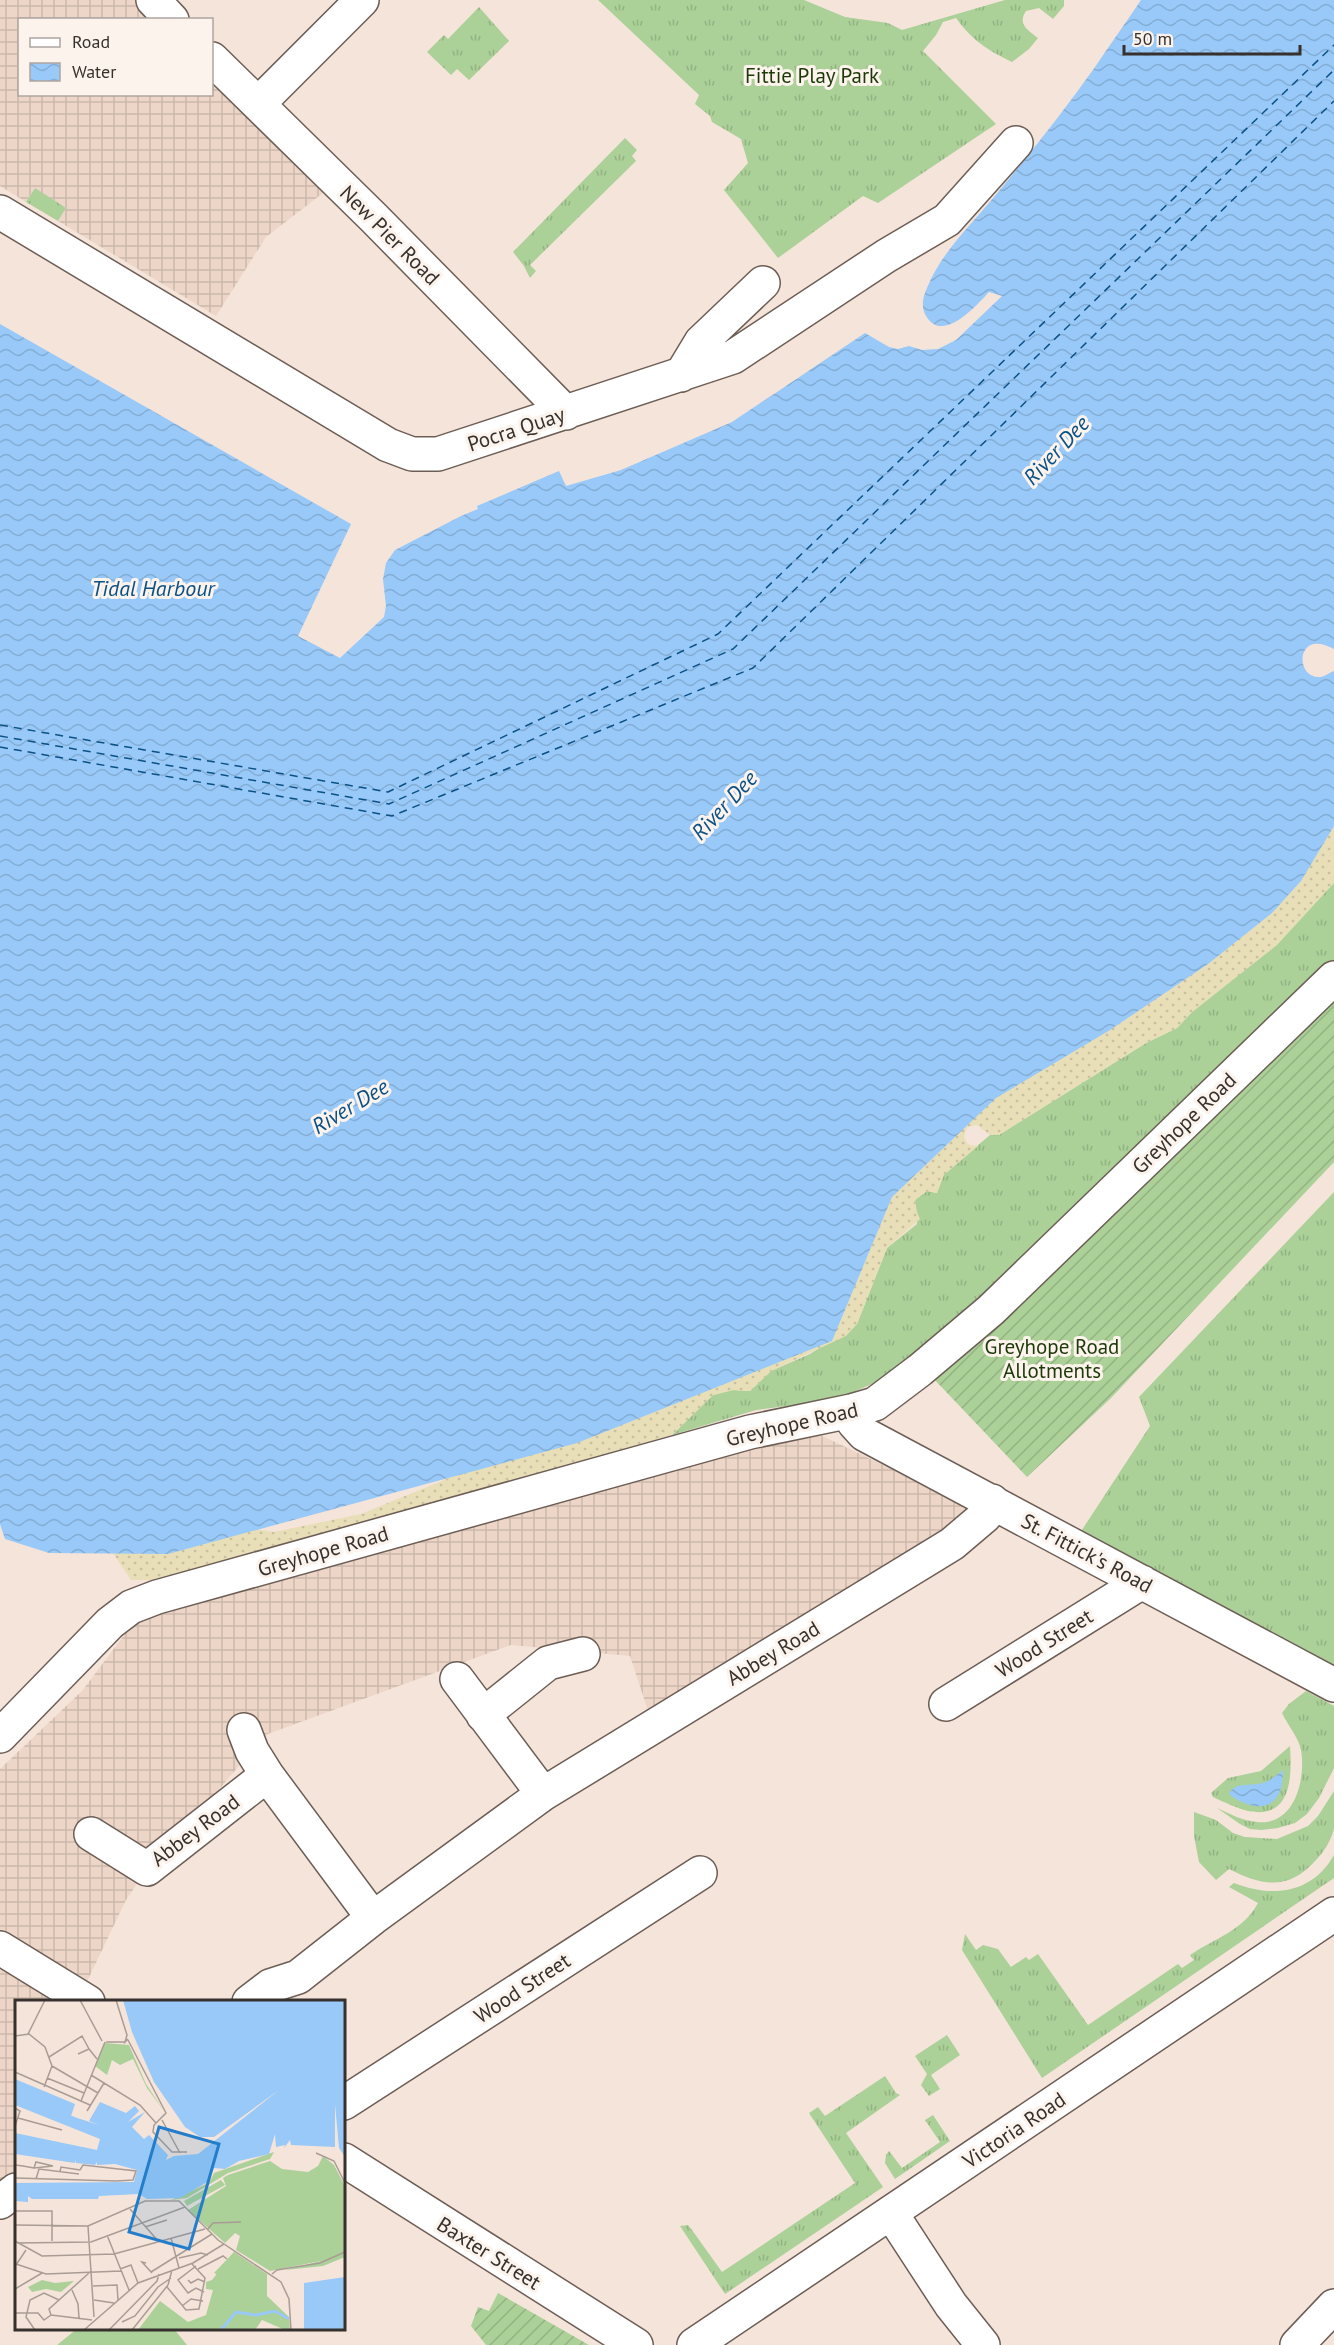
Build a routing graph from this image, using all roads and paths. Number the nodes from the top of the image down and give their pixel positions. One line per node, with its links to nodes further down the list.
1 (153, 0): 3 (street)
2 (362, 0): 5 (street)
3 (170, 18)
4 (213, 60): 5 (street, New Pier Road)
5 (258, 104): 10 (street, New Pier Road)
6 (1016, 143): 9 (street, Pocra Quay)
7 (0, 212): 10 (street, Pocra Quay)
8 (763, 283): 9 (street)
9 (681, 375): 10 (street, Pocra Quay)
10 (566, 413)
11 (1334, 978): 12 (street, Greyhope Road)
12 (851, 1411): 13 (street, St. Fittick's Road); 21 (street, Greyhope Road)
13 (992, 1502): 14 (street, St. Fittick's Road); 23 (street, Abbey Road)
14 (1142, 1582): 17 (street, St. Fittick's Road); 18 (street, Wood Street)
15 (583, 1654): 19 (street)
16 (457, 1679): 19 (street)
17 (1334, 1685)
18 (946, 1704)
19 (483, 1715): 23 (street)
20 (244, 1730): 22 (street)
21 (0, 1736)
22 (267, 1775): 24 (street, Abbey Road); 27 (street)
23 (543, 1794): 27 (street, Abbey Road)
24 (91, 1834)
25 (700, 1873): 31 (street, Wood Street)
26 (1334, 1914): 35 (street, Victoria Road)
27 (373, 1918): 30 (street, Abbey Road)
28 (0, 1948): 29 (street)
29 (86, 2000)
30 (250, 2000)
31 (345, 2102)
32 (345, 2161): 37 (street, Baxter Street)
33 (15, 2191): 34 (street)
34 (0, 2202)
35 (891, 2213): 38 (street, Victoria Road); 39 (street)
36 (1334, 2306): 40 (street)
37 (636, 2345)
38 (694, 2345)
39 (983, 2345)
40 (1297, 2345)

